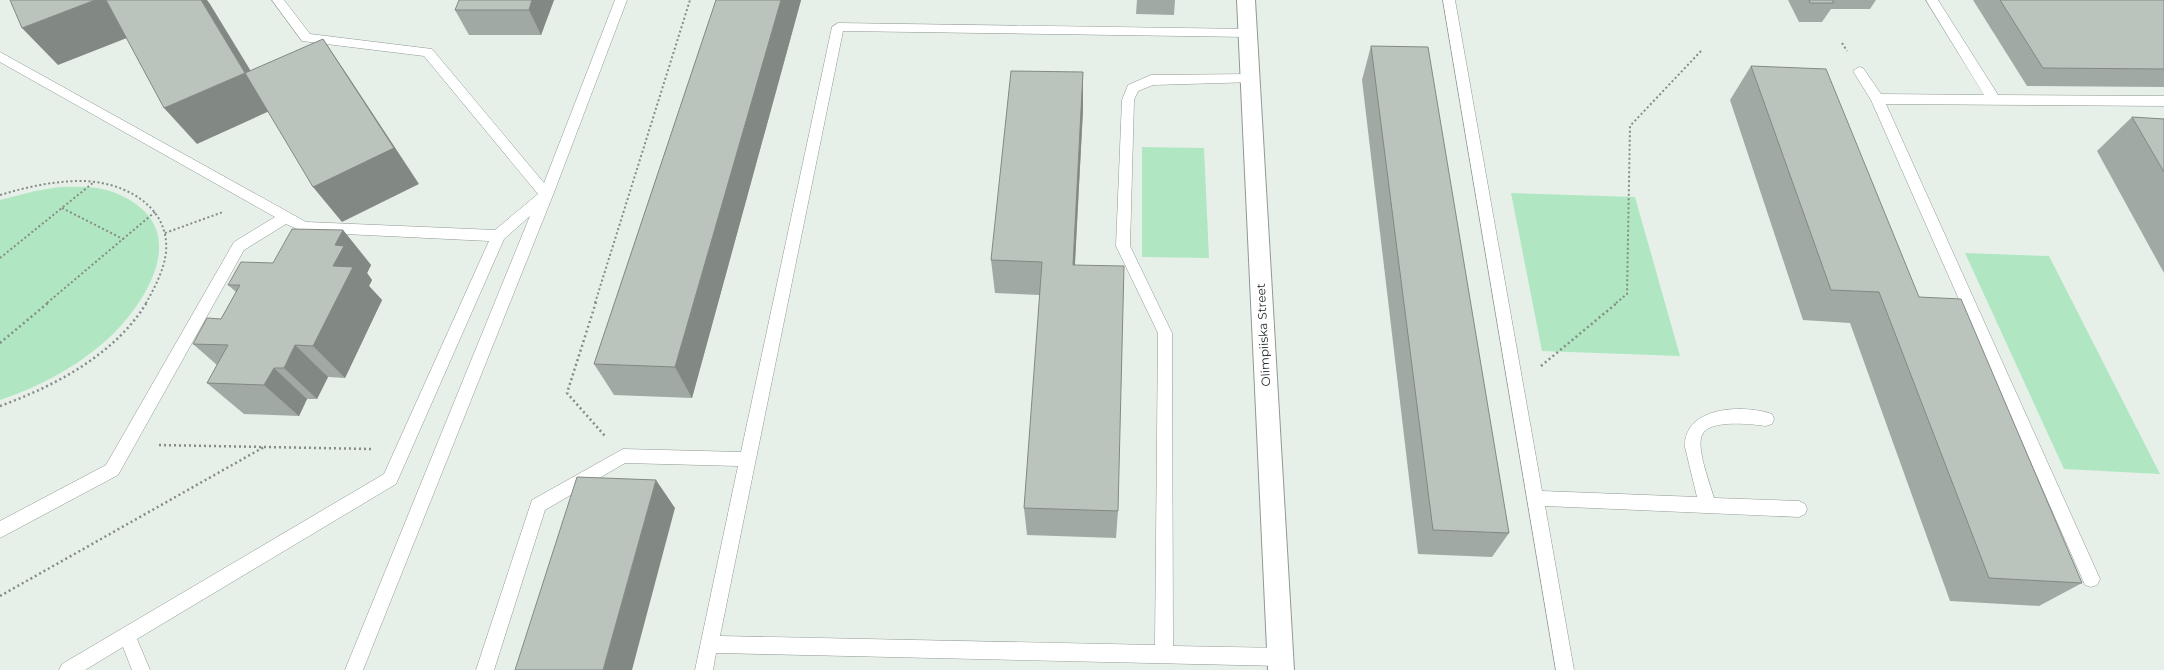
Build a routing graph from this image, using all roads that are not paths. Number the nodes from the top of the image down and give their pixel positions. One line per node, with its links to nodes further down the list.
1 (278, 0): 13 (lane)
2 (621, 0): 13 (lane)
3 (1246, 0): 6 (street, Olimpiiska Street)
4 (1449, 0): 18 (lane)
5 (1932, 0): 11 (lane)
6 (1248, 33): 9 (street, Olimpiiska Street); 17 (lane)
7 (0, 56): 14 (lane)
8 (1859, 70): 10 (lane)
9 (1250, 79): 25 (lane); 26 (street, Olimpiiska Street)
10 (1877, 99): 11 (lane); 22 (lane)
11 (1994, 100): 12 (lane)
12 (2164, 101)
13 (546, 195): 15 (lane); 29 (lane)
14 (286, 217): 15 (lane); 21 (lane)
15 (498, 236): 23 (lane)
16 (1766, 418): 19 (lane)
17 (748, 459): 24 (lane); 30 (lane)
18 (1535, 498): 19 (lane); 32 (lane)
19 (1708, 506): 20 (lane)
20 (1799, 509)
21 (0, 530)
22 (2091, 579)
23 (127, 635): 27 (lane); 28 (lane)
24 (709, 644): 25 (lane); 31 (lane)
25 (1164, 655): 26 (lane)
26 (1280, 664)
27 (68, 670)
28 (141, 670)
29 (354, 670)
30 (485, 670)
31 (704, 670)
32 (1565, 670)

